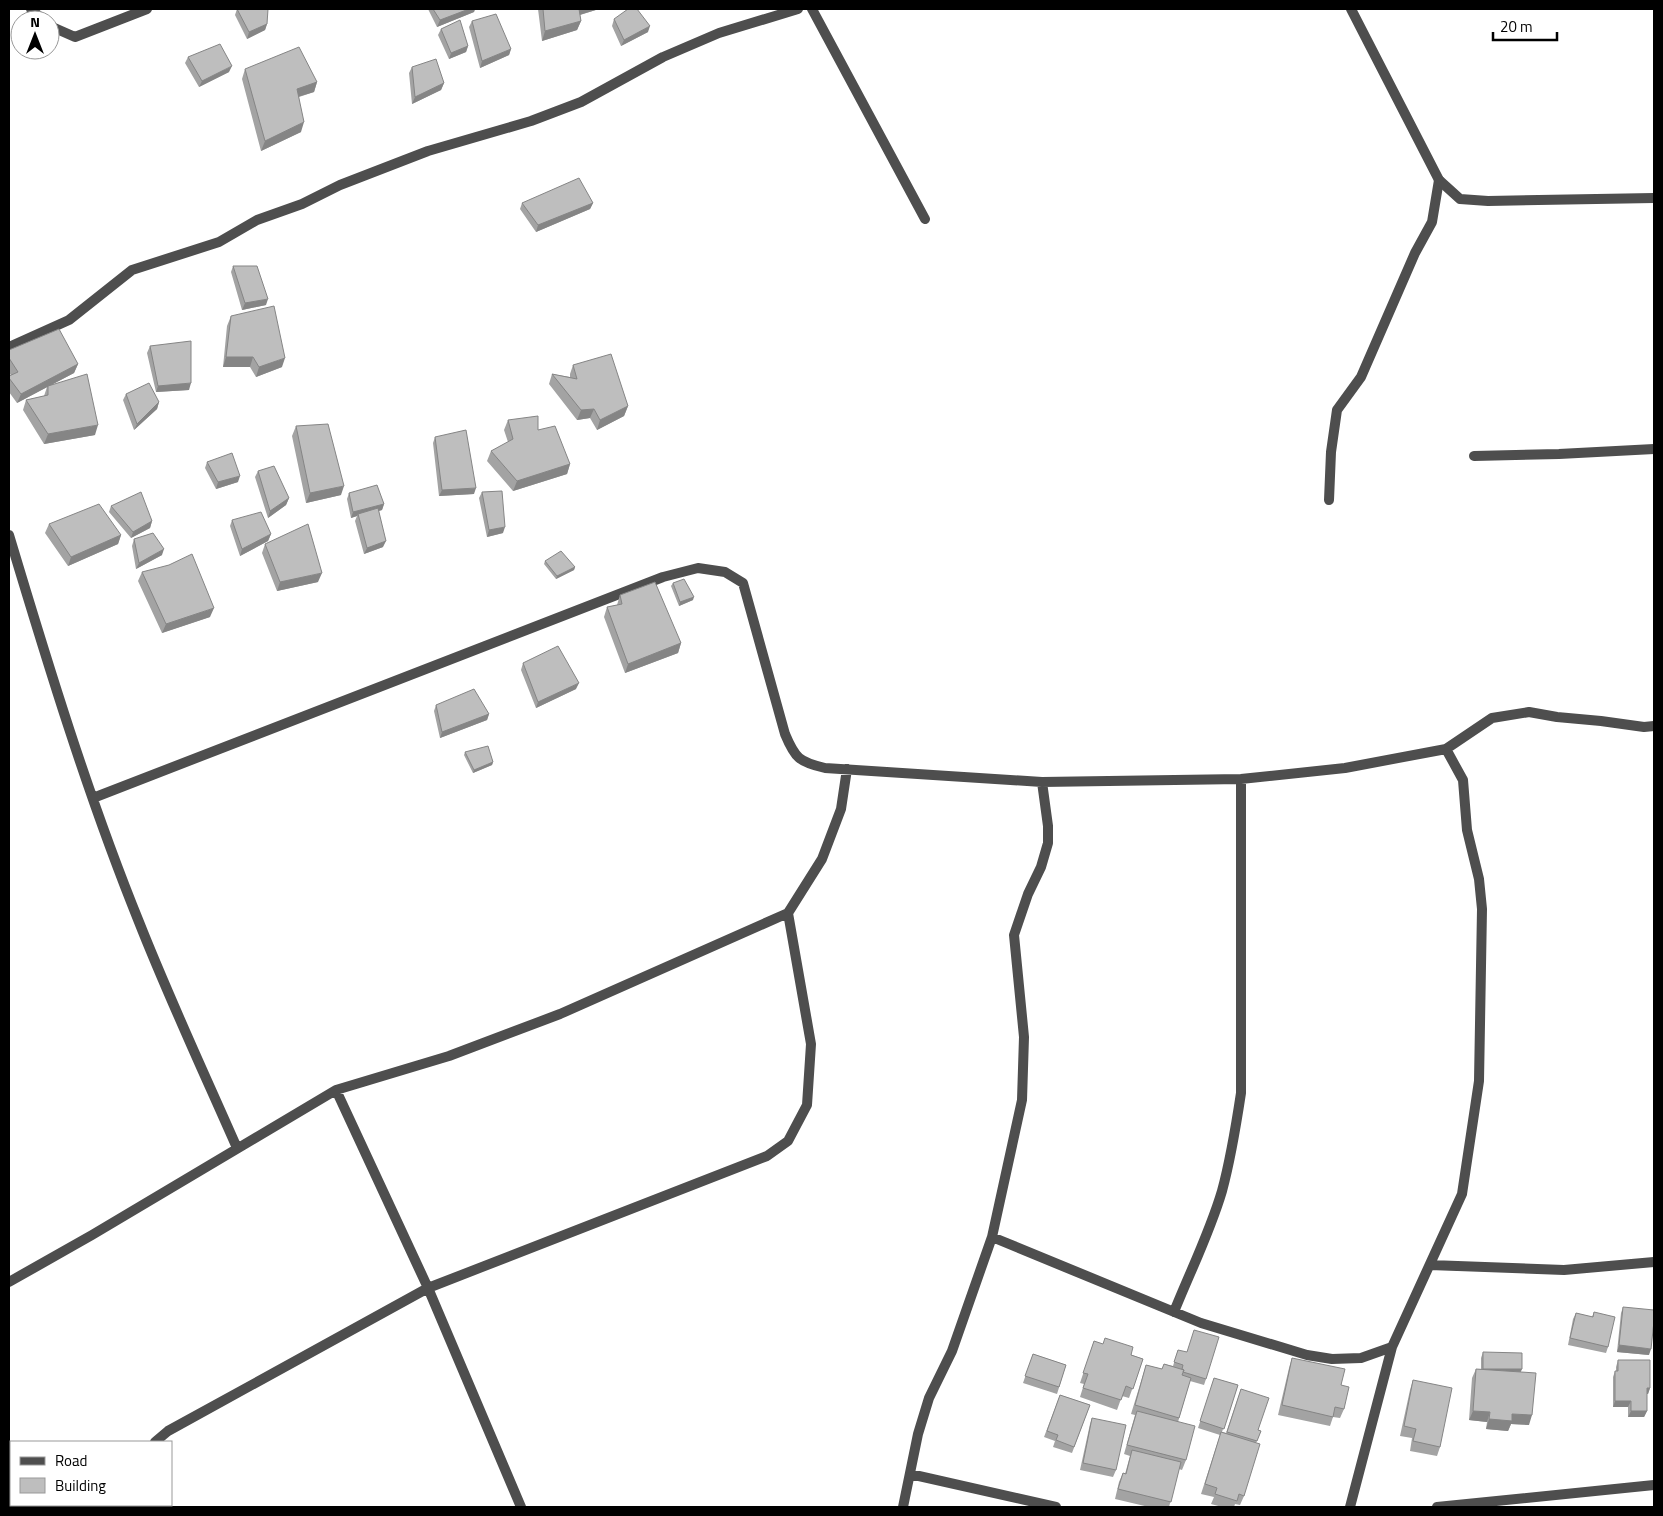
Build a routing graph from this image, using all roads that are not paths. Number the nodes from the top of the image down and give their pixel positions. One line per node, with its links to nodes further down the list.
1 (146, 9): 5 (street)
2 (798, 9): 9 (street)
3 (812, 9): 8 (street)
4 (1351, 9): 6 (street)
5 (60, 30)
6 (1439, 180): 7 (street); 12 (street)
7 (1654, 198)
8 (925, 219)
9 (9, 347)
10 (1654, 449): 11 (street)
11 (1474, 456)
12 (1328, 500)
13 (9, 535): 19 (street)
14 (1654, 726): 15 (street)
15 (1446, 749): 17 (street); 25 (street)
16 (847, 769): 18 (street); 19 (street); 20 (street)
17 (1241, 780): 18 (street); 28 (street)
18 (1042, 782): 23 (street)
19 (93, 798): 22 (street)
20 (788, 913): 21 (street); 27 (street)
21 (336, 1090): 22 (street); 27 (street)
22 (237, 1148): 26 (street)
23 (992, 1237): 28 (street); 31 (street)
24 (1654, 1262): 25 (street)
25 (1430, 1265): 29 (street)
26 (9, 1282)
27 (428, 1288): 30 (street); 33 (street)
28 (1174, 1312): 29 (street)
29 (1392, 1347): 36 (street)
30 (156, 1441)
31 (910, 1474): 34 (street); 35 (street)
32 (1654, 1485): 37 (street)
33 (521, 1507)
34 (903, 1507)
35 (1056, 1507)
36 (1350, 1507)
37 (1437, 1507)

